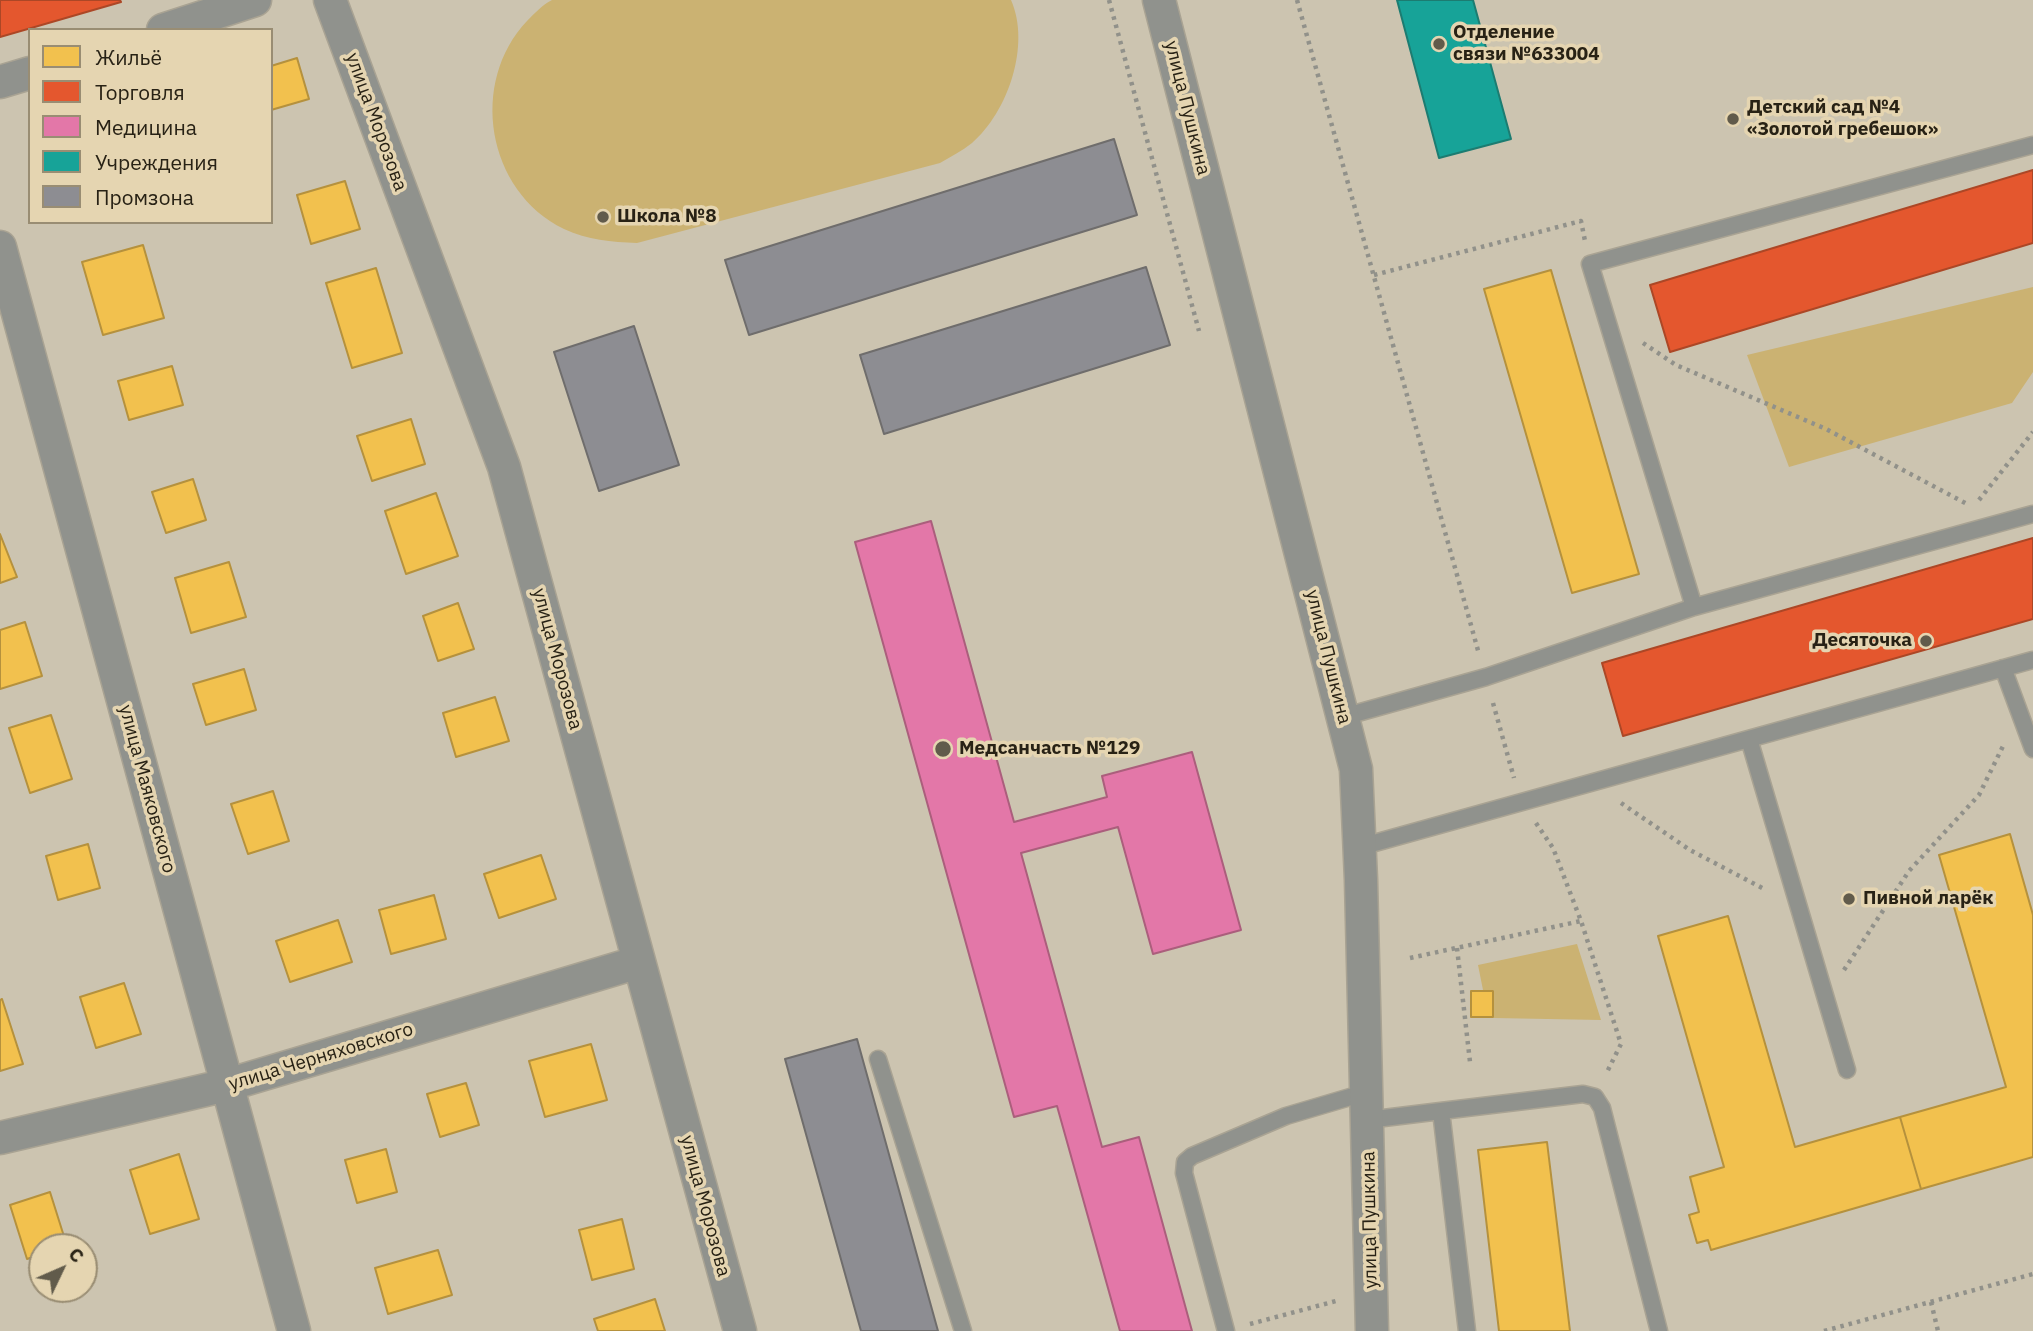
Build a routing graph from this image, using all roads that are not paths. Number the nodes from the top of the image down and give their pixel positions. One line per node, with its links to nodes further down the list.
1 (255, 0): 4 (street)
2 (330, 0): 17 (street, улица Морозова)
3 (1159, 0): 13 (street, улица Пушкина)
4 (169, 28)
5 (28, 74): 6 (street)
6 (0, 82)
7 (2033, 145): 10 (lane)
8 (0, 247): 20 (street, улица Маяковского)
9 (2033, 514): 10 (lane)
10 (1694, 607): 13 (lane)
11 (2033, 660): 12 (lane)
12 (2003, 668): 14 (lane); 15 (lane)
13 (1343, 717): 16 (street, улица Пушкина)
14 (1749, 738): 16 (lane); 19 (lane)
15 (2033, 749)
16 (1360, 847): 21 (street, улица Пушкина)
17 (639, 962): 20 (street, улица Черняховского); 25 (street, улица Морозова)
18 (878, 1059): 26 (lane)
19 (1847, 1070)
20 (227, 1085): 23 (street, улица Черняховского); 24 (street, улица Маяковского)
21 (1367, 1106): 22 (lane); 27 (lane); 28 (street, улица Пушкина)
22 (1441, 1111): 29 (lane); 30 (lane)
23 (0, 1138)
24 (294, 1331)
25 (740, 1331)
26 (963, 1331)
27 (1226, 1331)
28 (1373, 1331)
29 (1467, 1331)
30 (1658, 1331)

